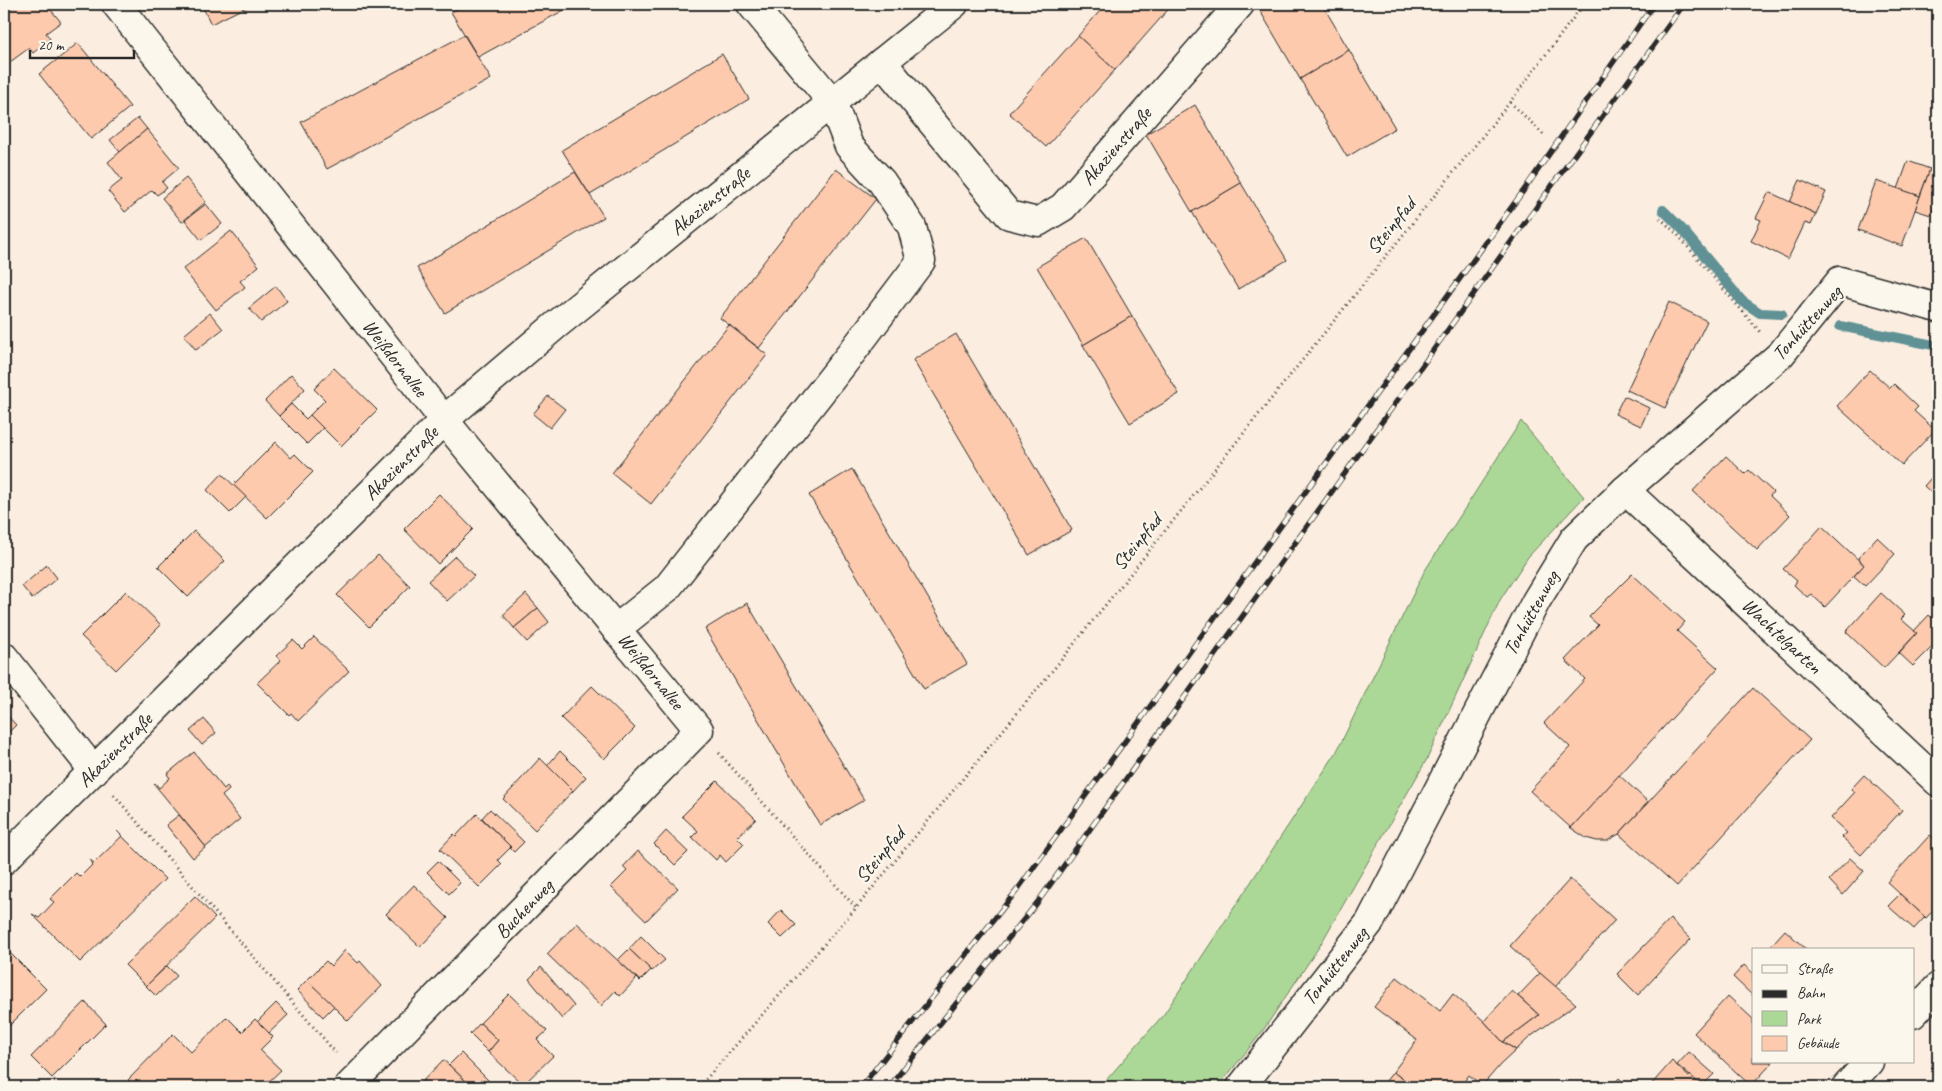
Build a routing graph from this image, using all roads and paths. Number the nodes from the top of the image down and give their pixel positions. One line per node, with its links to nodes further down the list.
1 (116, 4): 13 (street, Weißdornallee)
2 (751, 4): 7 (street)
3 (954, 4): 6 (street, Akazienstraße)
4 (1240, 4): 6 (street, Akazienstraße)
5 (1584, 4): 8 (path, Steinpfad)
6 (882, 62): 7 (street, Akazienstraße)
7 (832, 102): 13 (street, Akazienstraße); 15 (street)
8 (1510, 102): 9 (path); 21 (path, Steinpfad)
9 (1544, 135)
10 (1660, 218): 12 (path)
11 (1938, 308): 14 (street, Tonhüttenweg)
12 (1758, 331)
13 (444, 420): 15 (street, Weißdornallee); 18 (street, Akazienstraße)
14 (1625, 490): 19 (street, Wachtelgarten); 27 (street, Tonhüttenweg)
15 (616, 629): 17 (street, Weißdornallee)
16 (4, 657): 18 (street)
17 (699, 730): 21 (path); 25 (street, Buchenweg)
18 (94, 771): 20 (street, Akazienstraße); 25 (path)
19 (1938, 782)
20 (4, 860)
21 (856, 908): 26 (path, Steinpfad)
22 (1938, 987): 23 (street)
23 (1914, 1013)
24 (1867, 1064): 28 (street)
25 (353, 1083)
26 (699, 1087)
27 (1241, 1087)
28 (1846, 1087)

